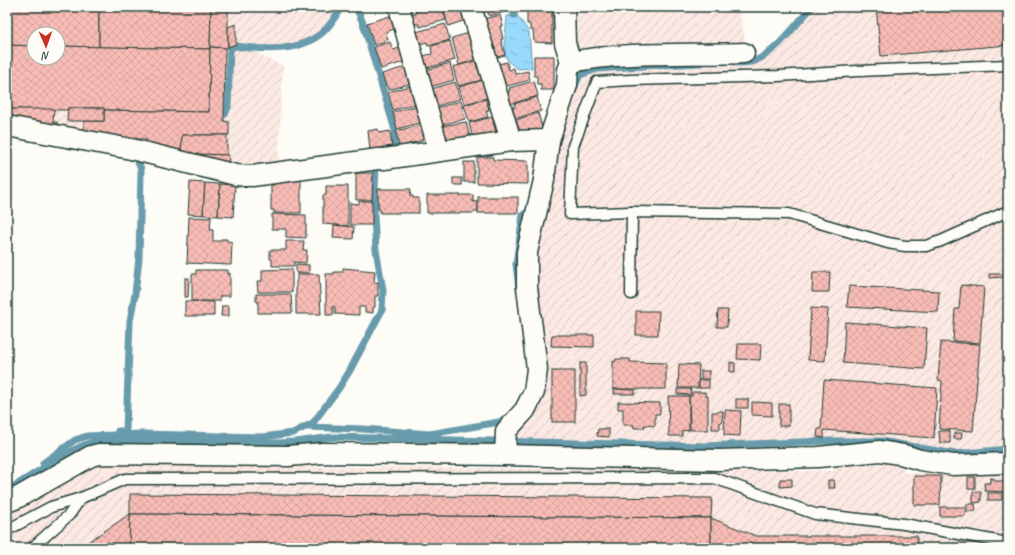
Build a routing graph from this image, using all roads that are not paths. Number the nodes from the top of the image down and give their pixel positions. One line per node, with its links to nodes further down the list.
1 (399, 7): 10 (street)
2 (471, 7): 9 (street)
3 (564, 7): 5 (street)
4 (744, 53): 5 (street)
5 (570, 62): 8 (street)
6 (1008, 65): 12 (lane)
7 (7, 126): 10 (street)
8 (549, 140): 9 (street); 14 (street)
9 (511, 141): 10 (street)
10 (439, 151)
11 (1008, 211): 12 (lane)
12 (632, 212): 13 (lane)
13 (631, 294)
14 (505, 446): 15 (street); 17 (street)
15 (1008, 463)
16 (80, 498): 18 (lane); 19 (lane); 20 (lane)
17 (7, 502)
18 (7, 528)
19 (1008, 543)
20 (32, 548)

